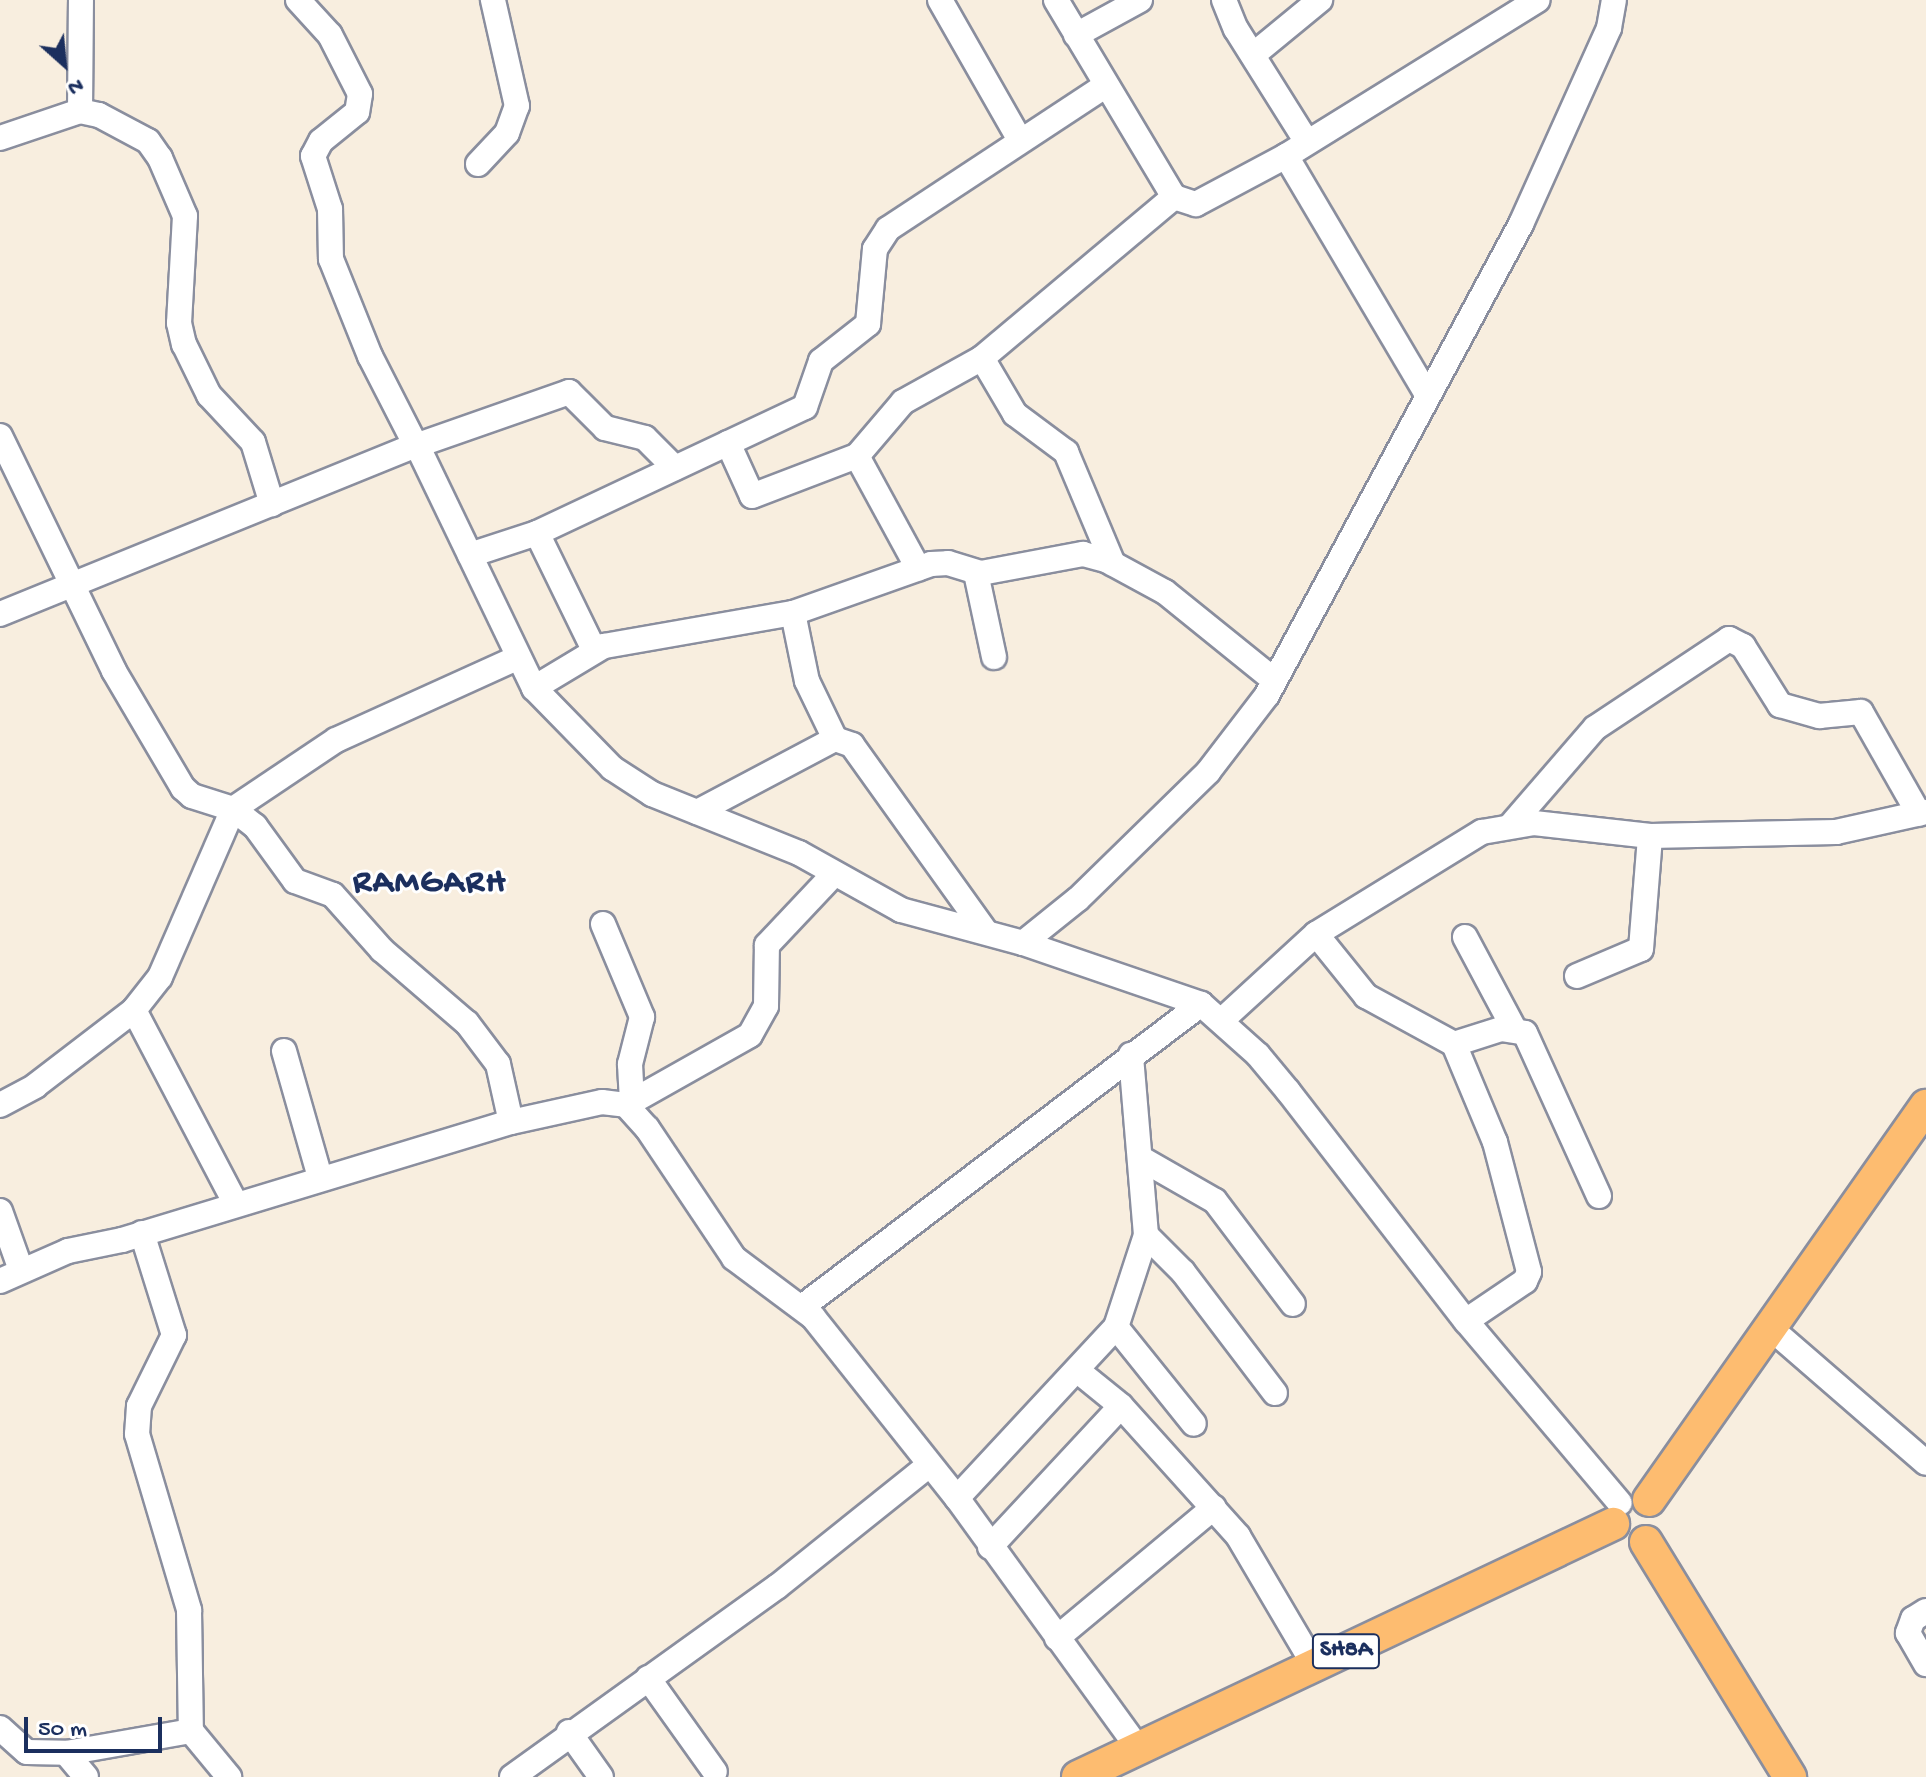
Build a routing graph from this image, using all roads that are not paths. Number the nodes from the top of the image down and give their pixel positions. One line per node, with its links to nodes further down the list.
1 (81, 0): 14 (street)
2 (298, 0): 25 (street)
3 (493, 0): 19 (street)
4 (940, 0): 16 (street)
5 (1056, 0): 11 (street)
6 (1140, 0): 11 (street)
7 (1224, 0): 12 (street)
8 (1538, 0): 17 (street)
9 (1614, 0): 22 (street)
10 (1316, 2): 12 (street)
11 (1076, 35): 13 (street)
12 (1253, 55): 17 (street)
13 (1106, 85): 16 (street); 20 (street)
14 (80, 111): 15 (street); 28 (street)
15 (0, 138)
16 (1020, 140): 24 (street)
17 (1307, 142): 18 (street)
18 (1286, 156): 20 (street); 22 (street)
19 (478, 164)
20 (1174, 197): 21 (street)
21 (982, 358): 26 (street); 31 (street)
22 (1427, 394): 40 (street)
23 (0, 436): 34 (street)
24 (728, 443): 26 (street); 27 (street)
25 (416, 445): 27 (street); 28 (street); 30 (street)
26 (857, 456): 32 (street)
27 (675, 468): 29 (street)
28 (272, 504): 34 (street)
29 (537, 533): 30 (street); 37 (street)
30 (470, 555): 39 (street)
31 (1113, 564): 33 (street); 40 (street)
32 (918, 568): 33 (street); 35 (street)
33 (976, 573): 38 (street)
34 (70, 586): 36 (street); 43 (street)
35 (793, 613): 37 (street); 42 (street)
36 (0, 614)
37 (594, 650): 41 (street)
38 (994, 657)
39 (517, 658): 41 (street); 43 (street)
40 (1273, 679): 53 (street)
41 (534, 688): 44 (street)
42 (835, 739): 44 (street); 50 (street)
43 (233, 809): 56 (street); 65 (street)
44 (697, 812): 48 (street)
45 (1923, 813): 46 (street); 47 (street)
46 (1511, 825): 47 (street); 51 (street)
47 (1650, 836): 54 (street)
48 (834, 874): 50 (street); 62 (street)
49 (603, 924): 62 (street)
50 (986, 932): 53 (street)
51 (1316, 934): 57 (street); 59 (street)
52 (1465, 937): 58 (street)
53 (1029, 945): 55 (street)
54 (1577, 976)
55 (1198, 1003): 57 (street); 61 (street)
56 (134, 1010): 63 (street); 69 (street)
57 (1221, 1021): 76 (street)
58 (1513, 1027): 59 (street); 68 (street)
59 (1454, 1044): 76 (street)
60 (284, 1051): 67 (street)
61 (1131, 1055): 66 (street); 75 (street)
62 (629, 1103): 65 (street); 75 (street)
63 (0, 1105)
64 (1926, 1106): 77 (main road)
65 (511, 1122): 67 (street)
66 (1140, 1158): 72 (street); 74 (street)
67 (320, 1177): 69 (street)
68 (1599, 1196)
69 (235, 1202): 71 (street)
70 (0, 1211): 73 (street)
71 (142, 1233): 73 (street); 95 (street)
72 (1146, 1235): 78 (street); 80 (street)
73 (10, 1275)
74 (1293, 1304)
75 (802, 1307): 84 (street)
76 (1466, 1321): 87 (street)
77 (1768, 1326): 83 (street); 87 (main road)
78 (1116, 1327): 79 (street); 82 (street)
79 (1078, 1371): 81 (street); 85 (street)
80 (1275, 1393)
81 (1121, 1406): 86 (street); 88 (street)
82 (1194, 1424)
83 (1926, 1463)
84 (929, 1465): 85 (street); 93 (street)
85 (957, 1498): 88 (street)
86 (1214, 1507): 90 (street); 92 (street)
87 (1628, 1509): 92 (main road, SH8A); 105 (main road)
88 (990, 1547): 90 (street)
89 (1926, 1611): 91 (street)
90 (1057, 1638): 97 (street)
91 (1926, 1664)
92 (1314, 1665): 97 (main road, SH8A)
93 (648, 1678): 96 (street); 99 (street)
94 (0, 1728): 98 (street)
95 (191, 1731): 98 (street); 101 (street)
96 (569, 1732): 102 (street); 103 (street)
97 (1139, 1749): 104 (main road, SH8A)
98 (66, 1753): 100 (street)
99 (715, 1772)
100 (86, 1777)
101 (229, 1777)
102 (512, 1777)
103 (601, 1777)
104 (1078, 1777)
105 (1790, 1777)

